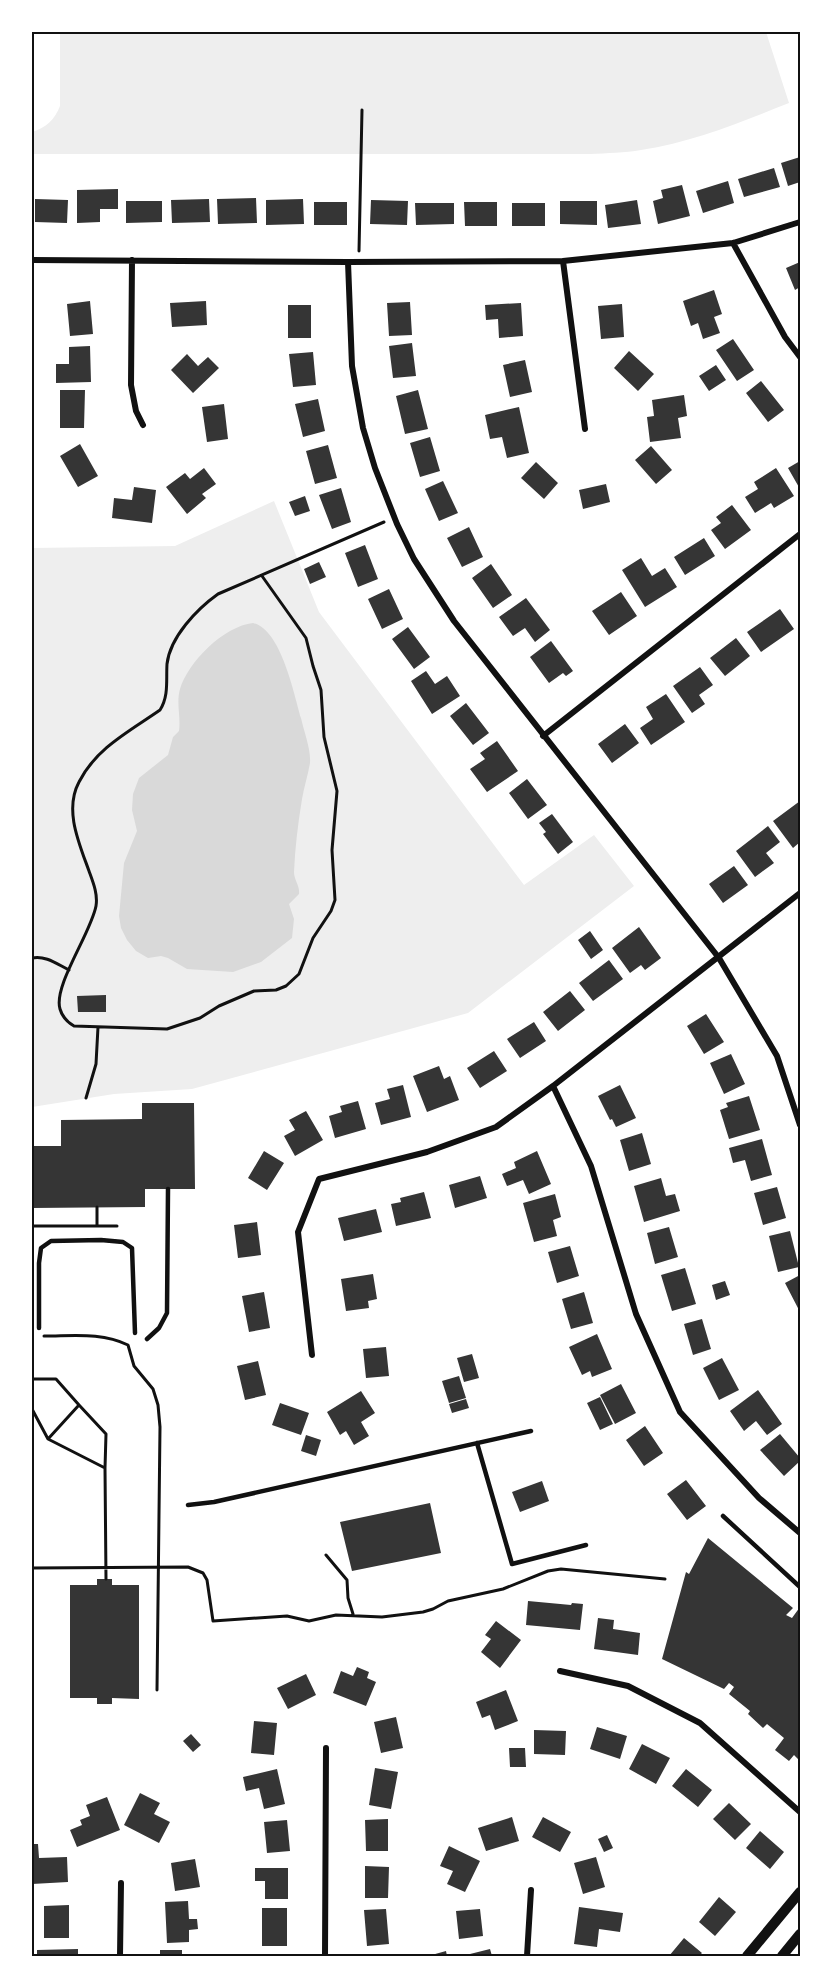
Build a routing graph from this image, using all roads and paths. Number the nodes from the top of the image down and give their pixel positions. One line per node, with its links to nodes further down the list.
1 (362, 110): 8 (path)
2 (801, 222): 3 (street)
3 (733, 243): 6 (street); 9 (street)
4 (32, 260): 5 (street)
5 (132, 260): 7 (street); 10 (street)
6 (562, 261): 8 (street); 11 (street)
7 (348, 262): 8 (street); 12 (street)
8 (359, 262)
9 (801, 357)
10 (143, 425)
11 (585, 429)
12 (394, 518): 14 (path); 15 (street)
13 (801, 534): 15 (street)
14 (262, 576): 19 (path); 20 (path)
15 (543, 736): 18 (street)
16 (801, 893): 18 (street)
17 (32, 958): 19 (path)
18 (718, 958): 21 (street); 23 (street)
19 (69, 970): 20 (path)
20 (98, 1027): 22 (path)
21 (553, 1086): 33 (street); 43 (street)
22 (86, 1098)
23 (801, 1125)
24 (168, 1189): 32 (lane)
25 (97, 1207): 27 (path)
26 (32, 1226): 27 (path)
27 (97, 1226): 28 (path)
28 (117, 1226)
29 (39, 1328): 30 (lane)
30 (135, 1333)
31 (41, 1336): 48 (path)
32 (147, 1339)
33 (312, 1355)
34 (32, 1379): 35 (path)
35 (79, 1405): 38 (path); 40 (path)
36 (32, 1409): 38 (path)
37 (531, 1431): 39 (lane)
38 (48, 1439): 40 (path)
39 (477, 1443): 41 (lane); 44 (lane)
40 (105, 1468): 47 (path)
41 (188, 1505)
42 (723, 1516): 51 (lane)
43 (801, 1533)
44 (586, 1545)
45 (326, 1554): 52 (path)
46 (32, 1568): 47 (path)
47 (106, 1568): 48 (path); 49 (path)
48 (158, 1568): 52 (path); 54 (path)
49 (106, 1579)
50 (666, 1579): 52 (path)
51 (801, 1587)
52 (353, 1614)
53 (560, 1671): 56 (street)
54 (157, 1690)
55 (326, 1748): 62 (street)
56 (801, 1812)
57 (121, 1883): 61 (street)
58 (531, 1890): 63 (street)
59 (801, 1892): 64 (street)
60 (801, 1934): 65 (street)
61 (120, 1956)
62 (326, 1956)
63 (527, 1956)
64 (747, 1956)
65 (782, 1956)

